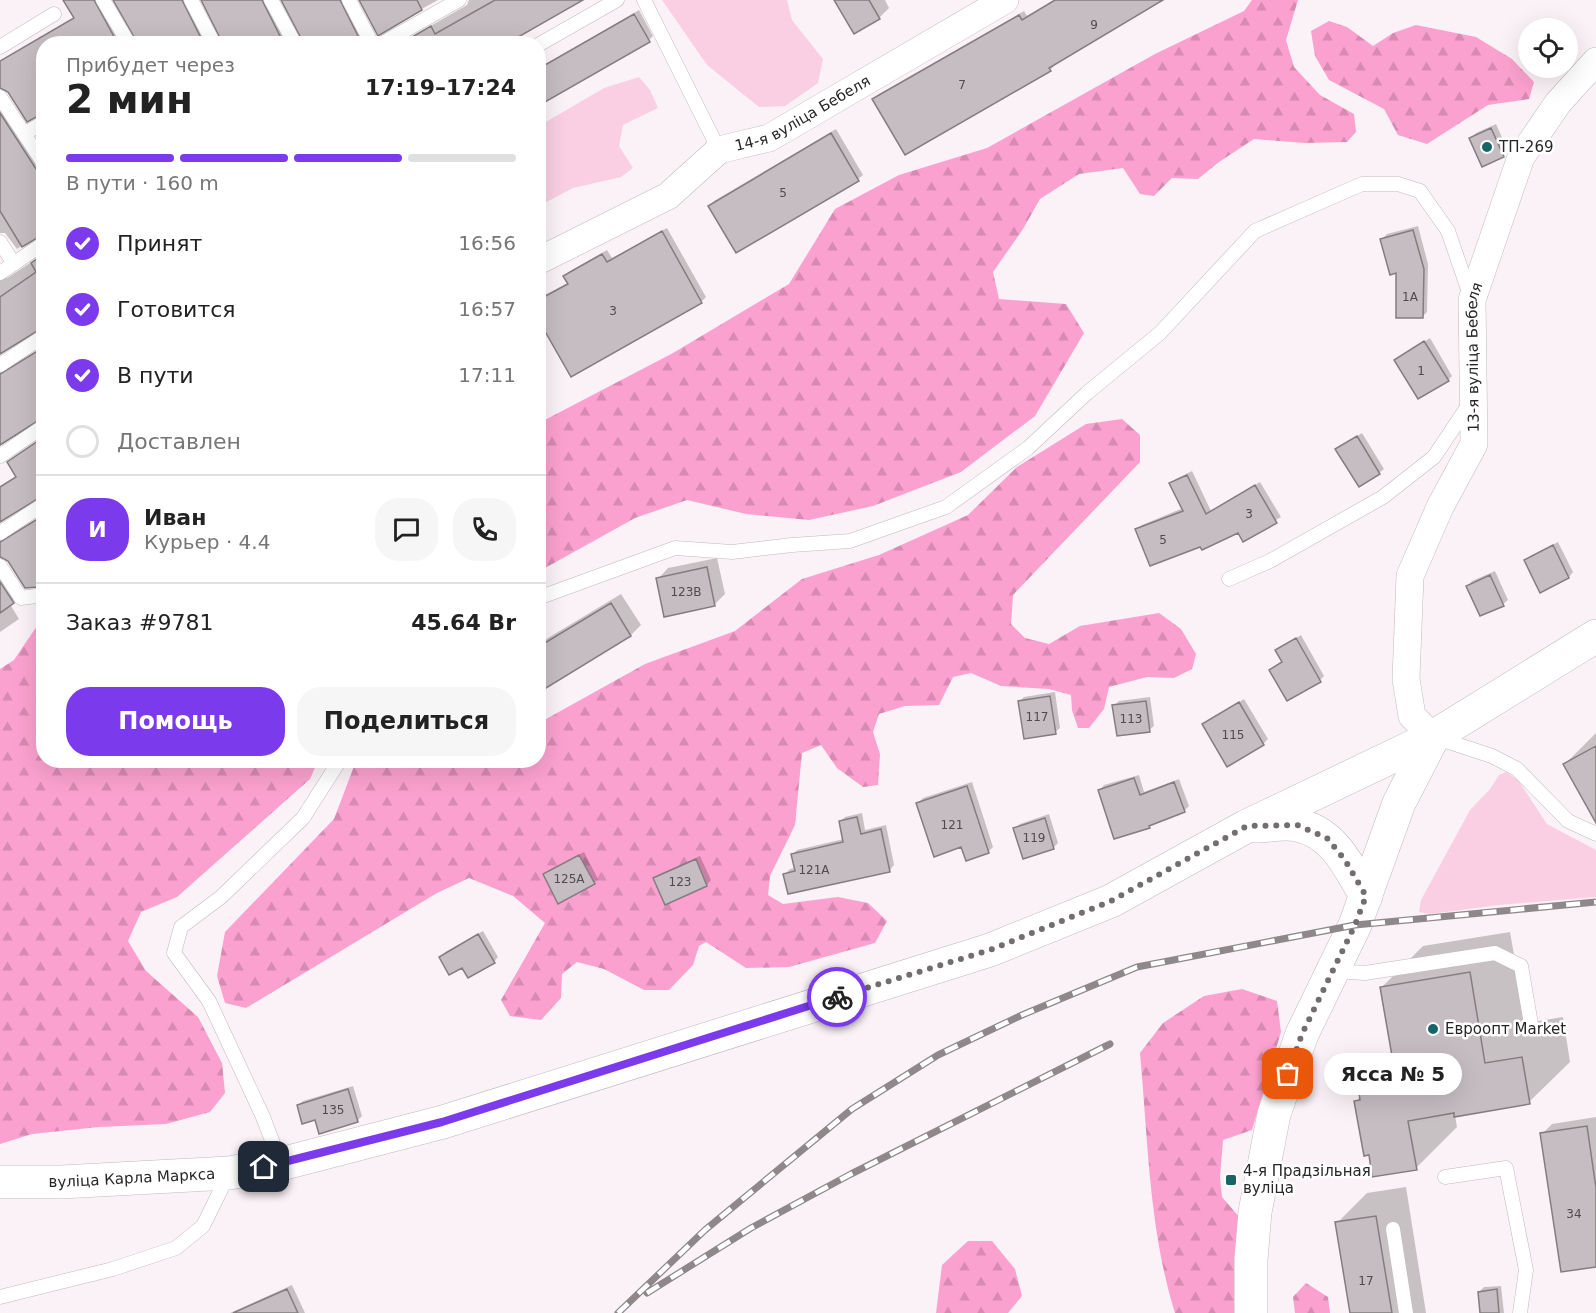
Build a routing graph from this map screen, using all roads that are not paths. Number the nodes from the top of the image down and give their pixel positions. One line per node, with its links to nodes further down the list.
1 (103, 0): 11 (lane)
2 (191, 0): 12 (lane)
3 (271, 0): 13 (lane)
4 (349, 0): 14 (lane)
5 (459, 0): 9 (lane)
6 (617, 0): 16 (lane)
7 (644, 0): 22 (lane)
8 (1005, 0): 22 (street, 14-я вуліца Бебеля)
9 (438, 5): 15 (lane)
10 (54, 14): 17 (lane)
11 (124, 36)
12 (210, 36)
13 (291, 36)
14 (368, 36)
15 (393, 36)
16 (546, 40)
17 (0, 47)
18 (1596, 61): 29 (street, 13-я вуліца Бебеля)
19 (0, 97): 21 (lane)
20 (36, 127): 21 (lane)
21 (24, 134): 23 (lane)
22 (719, 150): 26 (street, 14-я вуліца Бебеля)
23 (36, 152)
24 (0, 242): 27 (lane)
25 (36, 249): 27 (lane)
26 (546, 257)
27 (14, 264): 28 (lane)
28 (0, 273)
29 (1472, 300): 32 (street, 13-я вуліца Бебеля); 39 (lane)
30 (36, 341): 31 (lane)
31 (0, 365)
32 (1472, 399): 38 (lane); 42 (street, 13-я вуліца Бебеля)
33 (36, 431): 34 (lane)
34 (0, 456)
35 (36, 509): 36 (lane)
36 (0, 533)
37 (0, 567): 40 (lane)
38 (1229, 579)
39 (546, 595)
40 (36, 596)
41 (1596, 636): 42 (main road, вуліца Карла Маркса)
42 (1433, 737): 44 (main road, вуліца Карла Маркса); 45 (lane); 46 (main road)
43 (335, 768): 49 (lane)
44 (1247, 826): 46 (main road, вуліца Карла Маркса); 49 (main road, вуліца Карла Маркса)
45 (1596, 834)
46 (1366, 896): 47 (main road)
47 (1332, 970): 48 (lane); 55 (main road)
48 (1531, 1024)
49 (281, 1164): 50 (main road, вуліца Карла Маркса)
50 (229, 1173): 52 (main road, вуліца Карла Маркса); 54 (lane)
51 (1444, 1177): 57 (lane)
52 (0, 1182)
53 (1393, 1228): 56 (lane)
54 (0, 1297)
55 (1251, 1313)
56 (1406, 1313)
57 (1520, 1313)

